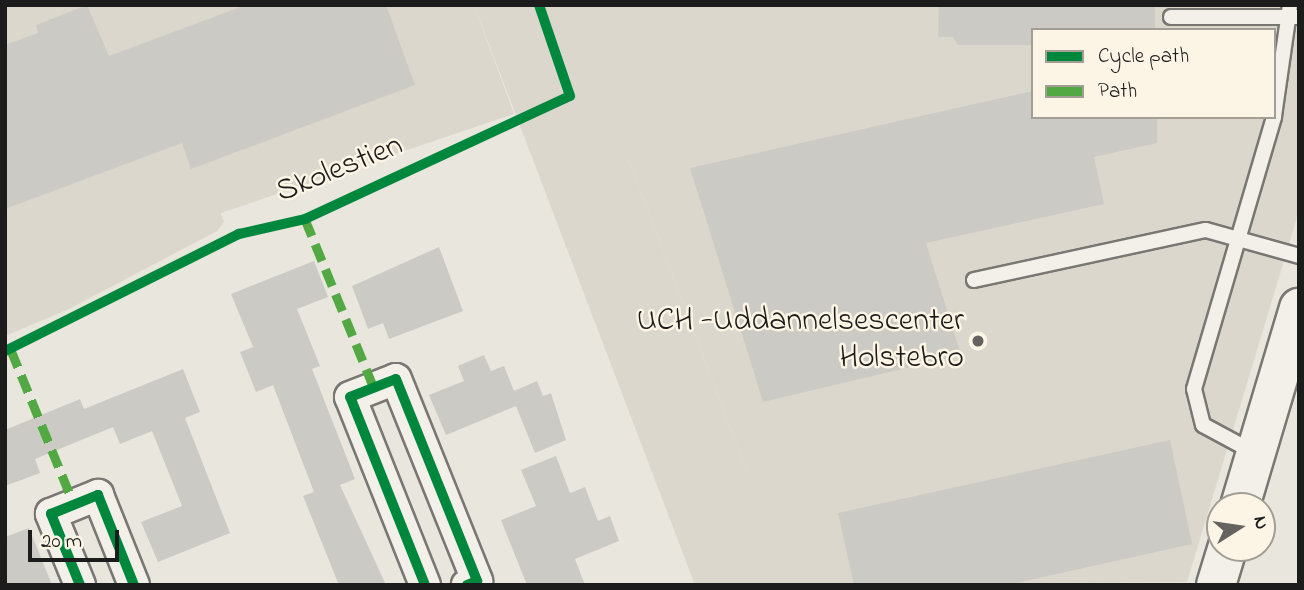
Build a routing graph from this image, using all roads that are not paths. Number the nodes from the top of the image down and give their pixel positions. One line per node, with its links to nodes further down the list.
1 (1265, 5): 2 (lane)
2 (1292, 13): 3 (lane); 4 (lane)
3 (1171, 17)
4 (1276, 105)
5 (1273, 119): 6 (lane)
6 (1239, 238): 7 (lane); 8 (lane); 10 (lane)
7 (1299, 256)
8 (974, 280)
9 (1299, 307): 10 (street)
10 (1257, 453): 11 (street)
11 (1244, 492)
12 (1223, 562): 17 (street)
13 (80, 585): 14 (street)
14 (134, 585)
15 (425, 585): 16 (street)
16 (467, 585)
17 (1216, 585)

